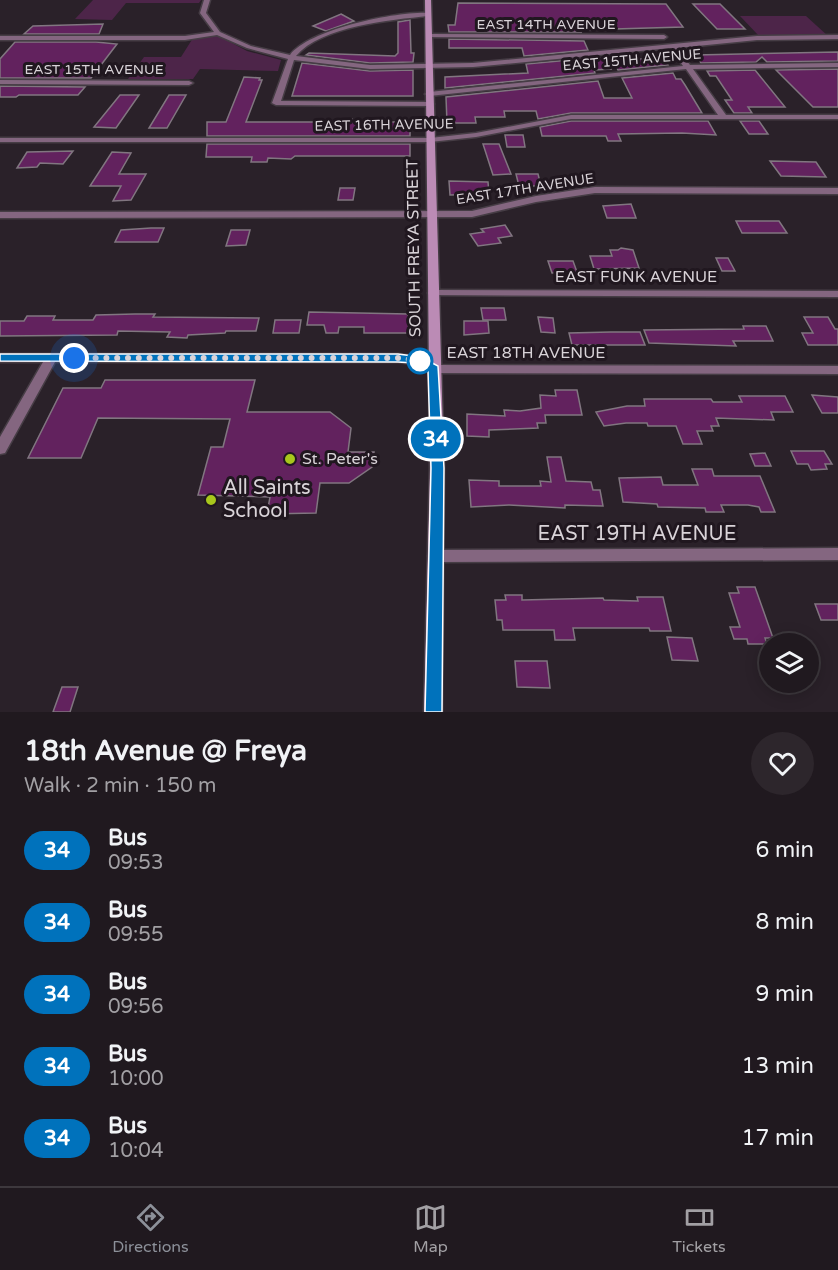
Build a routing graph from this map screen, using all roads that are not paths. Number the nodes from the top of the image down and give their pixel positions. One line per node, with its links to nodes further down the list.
1 (207, 0): 4 (street)
2 (428, 0): 3 (main road, SOUTH FREYA STREET)
3 (428, 14): 5 (main road, SOUTH FREYA STREET); 10 (street)
4 (218, 33): 8 (street); 10 (street)
5 (428, 36): 6 (street, EAST 14TH AVENUE); 13 (main road, SOUTH FREYA STREET)
6 (664, 37)
7 (838, 37): 9 (street)
8 (0, 38)
9 (673, 47): 12 (street); 13 (street)
10 (292, 58): 13 (street); 16 (street, EAST 15TH AVENUE)
11 (838, 65): 12 (street, EAST 15TH AVENUE)
12 (689, 67): 16 (street, EAST 15TH AVENUE); 17 (street)
13 (429, 68): 16 (main road, SOUTH FREYA STREET)
14 (0, 82): 15 (street, EAST 15TH AVENUE)
15 (189, 83)
16 (430, 99): 20 (main road, SOUTH FREYA STREET)
17 (724, 117): 18 (street, EAST 16TH AVENUE); 20 (street, EAST 16TH AVENUE)
18 (838, 117)
19 (0, 140): 20 (street, EAST 16TH AVENUE)
20 (430, 140): 23 (main road, SOUTH FREYA STREET)
21 (838, 192): 23 (street, EAST 17TH AVENUE)
22 (0, 216): 23 (street, EAST 17TH AVENUE)
23 (431, 216): 24 (main road, SOUTH FREYA STREET)
24 (433, 292): 25 (street, EAST FUNK AVENUE); 28 (main road, SOUTH FREYA STREET)
25 (838, 294)
26 (0, 358): 27 (street, EAST 18TH AVENUE)
27 (51, 358): 28 (street, EAST 18TH AVENUE); 30 (street)
28 (434, 369): 29 (street, EAST 18TH AVENUE); 32 (main road, SOUTH FREYA STREET)
29 (838, 370)
30 (0, 449)
31 (838, 554): 32 (street, EAST 19TH AVENUE)
32 (436, 556): 33 (main road, SOUTH FREYA STREET)
33 (434, 712)

